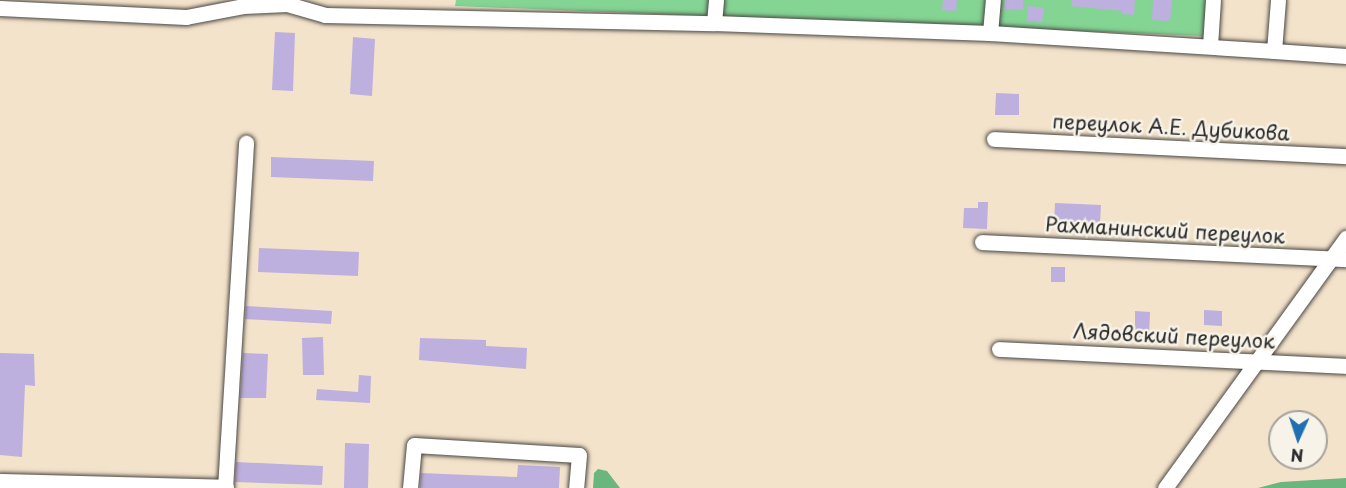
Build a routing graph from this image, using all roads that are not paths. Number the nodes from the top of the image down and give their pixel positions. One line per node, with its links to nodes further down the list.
1 (716, 0): 7 (street)
2 (993, 0): 8 (street)
3 (1213, 0): 9 (street)
4 (1278, 0): 10 (street)
5 (430, 7): 6 (street); 7 (street)
6 (0, 8)
7 (714, 23): 8 (street)
8 (990, 33): 9 (street)
9 (1210, 46): 10 (street)
10 (1274, 51): 11 (street)
11 (1346, 56)
12 (994, 139): 14 (street, переулок А.Е. Дубикова)
13 (246, 143): 22 (street)
14 (1346, 156)
15 (1346, 238): 17 (street)
16 (982, 242): 17 (street, Рахманинский переулок)
17 (1338, 259): 19 (street)
18 (999, 349): 19 (street, Лядовский переулок)
19 (1257, 361): 20 (street, Лядовский переулок); 25 (street)
20 (1346, 366)
21 (0, 481): 22 (street)
22 (225, 488)
23 (410, 488): 24 (street)
24 (576, 488)
25 (1165, 488)

